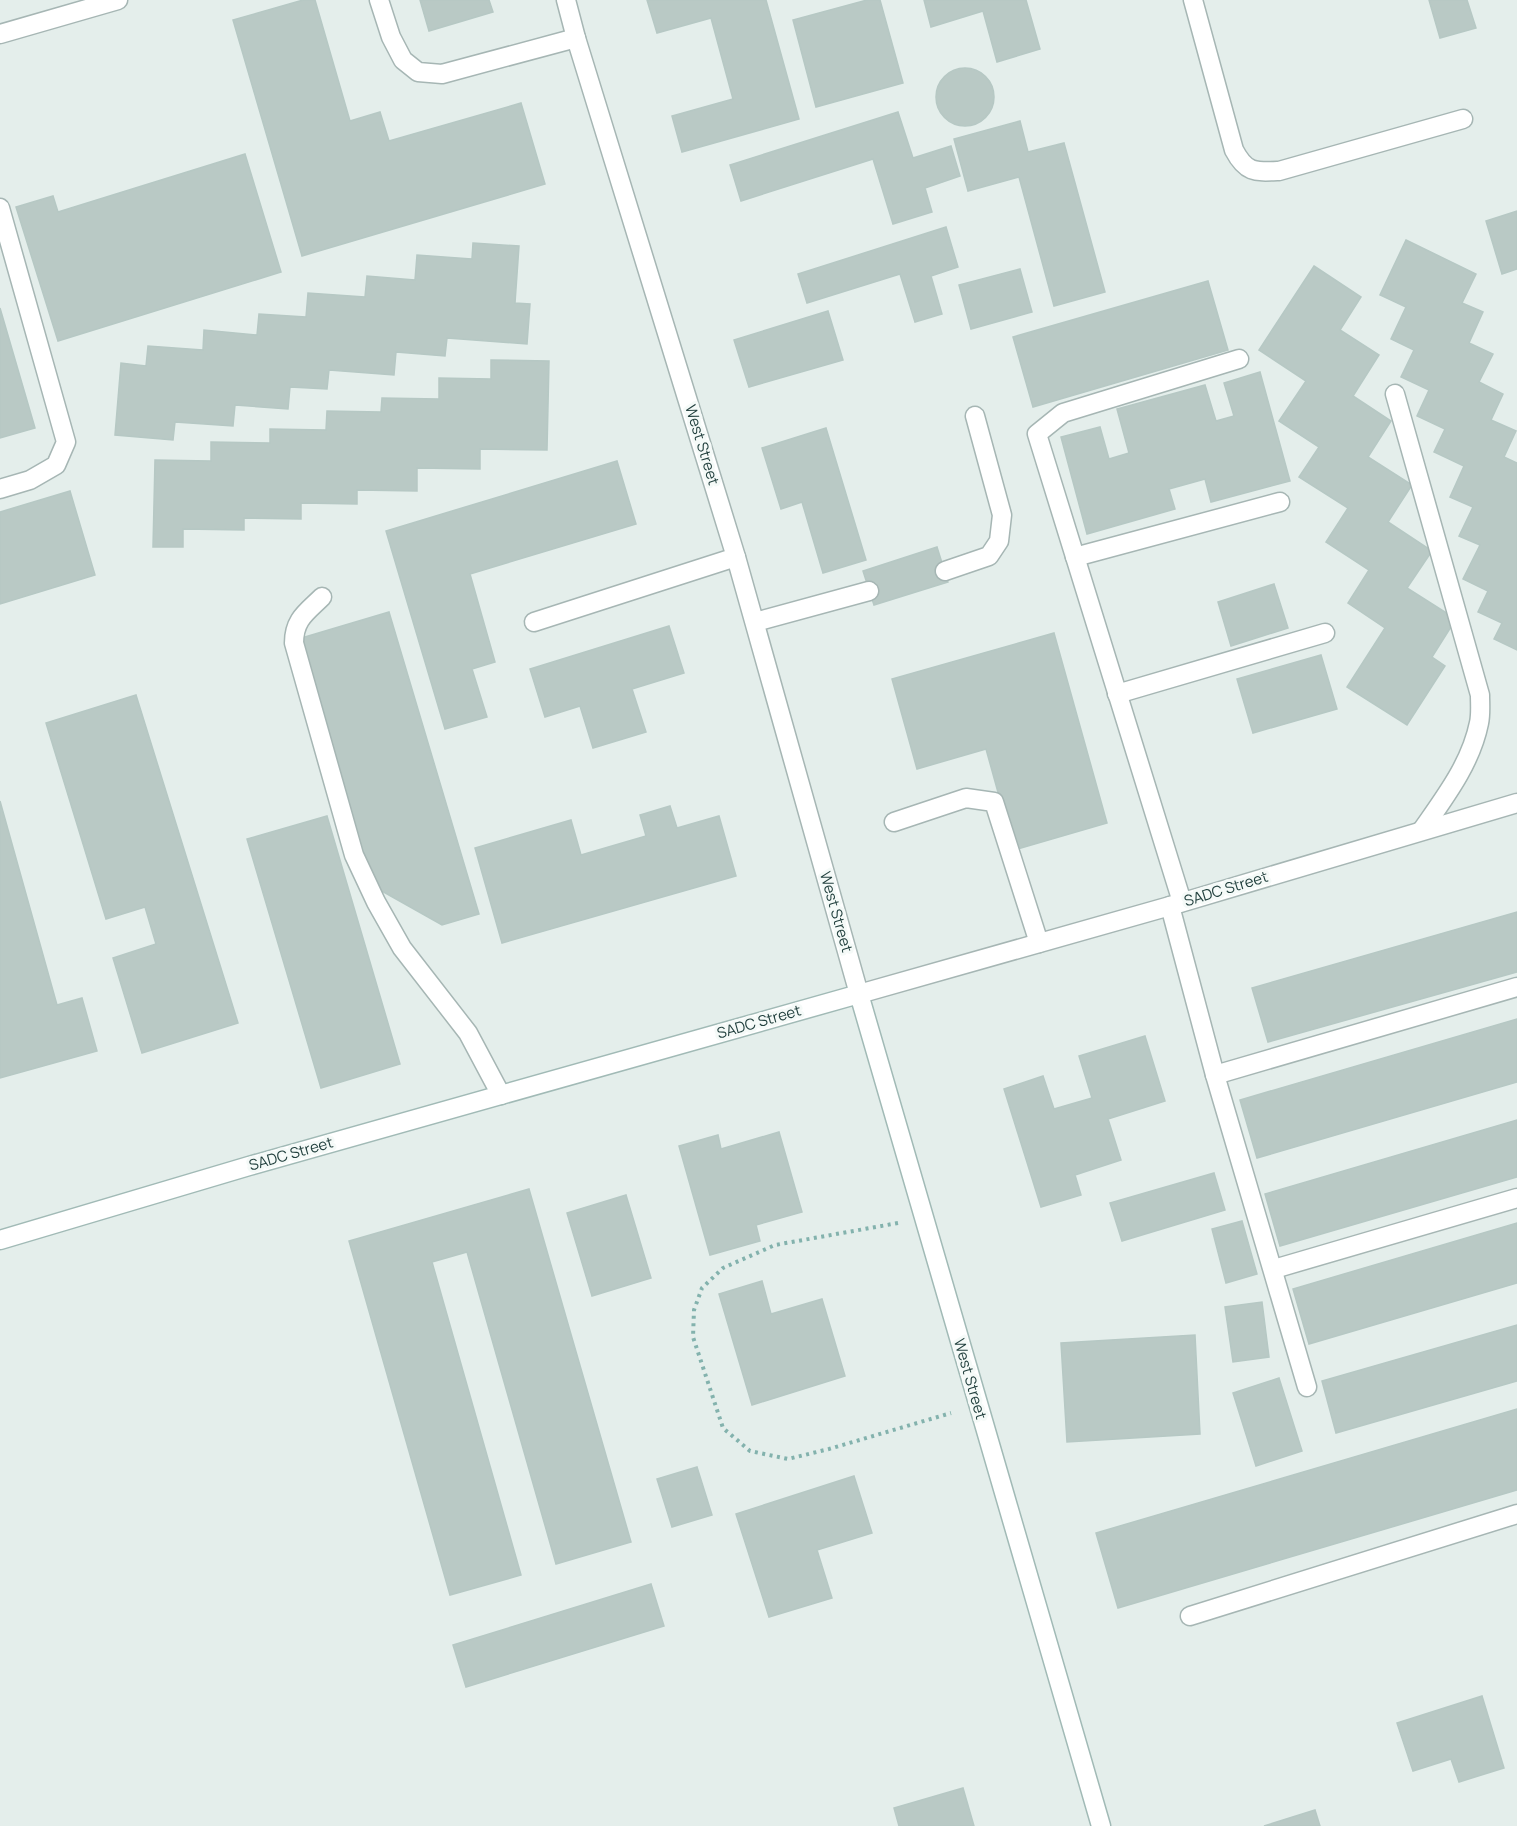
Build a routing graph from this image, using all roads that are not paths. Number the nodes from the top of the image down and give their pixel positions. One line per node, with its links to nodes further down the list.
1 (118, 0): 5 (street)
2 (379, 0): 6 (street)
3 (566, 0): 6 (street, West Street)
4 (1193, 0): 7 (street)
5 (0, 34)
6 (576, 38): 14 (street, West Street)
7 (1462, 119)
8 (0, 208): 12 (street)
9 (1239, 360): 15 (street)
10 (1395, 394): 25 (street)
11 (975, 416): 16 (street)
12 (0, 489)
13 (1280, 502): 15 (street)
14 (736, 557): 19 (street); 20 (street, West Street)
15 (1075, 557): 22 (street)
16 (945, 571)
17 (869, 591): 20 (street)
18 (322, 597): 31 (street)
19 (534, 622)
20 (754, 622): 29 (street, West Street)
21 (1324, 633): 22 (street)
22 (1117, 694): 26 (street)
23 (1517, 803): 25 (street, SADC Street)
24 (894, 822): 27 (street)
25 (1422, 830): 26 (street, SADC Street)
26 (1176, 904): 27 (street, SADC Street); 30 (street)
27 (1039, 943): 29 (street, SADC Street)
28 (1517, 987): 30 (street)
29 (858, 994): 31 (street, SADC Street); 38 (street, West Street)
30 (1215, 1075): 34 (street)
31 (501, 1095): 33 (street, SADC Street)
32 (1517, 1198): 34 (street)
33 (0, 1239)
34 (1274, 1269): 35 (street)
35 (1307, 1387)
36 (1517, 1514): 37 (street)
37 (1190, 1616)
38 (1101, 1826)

